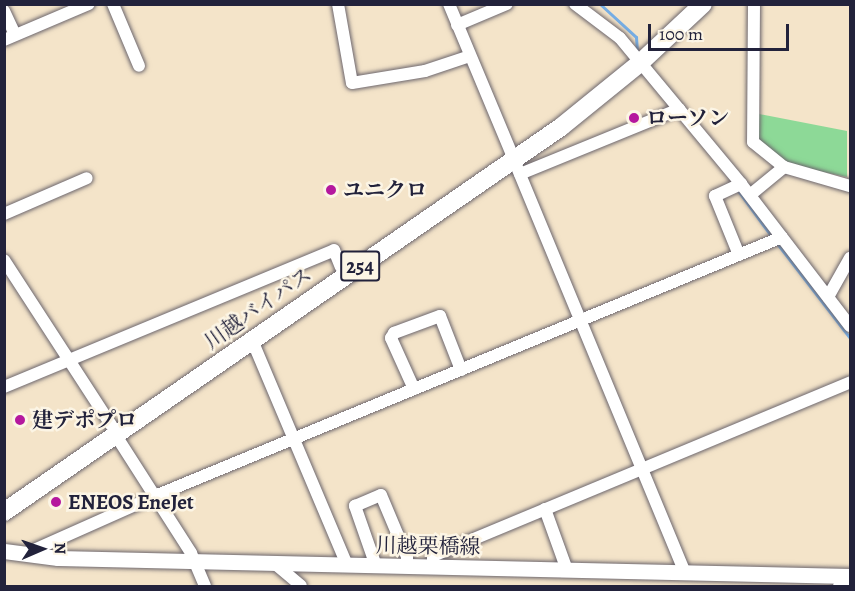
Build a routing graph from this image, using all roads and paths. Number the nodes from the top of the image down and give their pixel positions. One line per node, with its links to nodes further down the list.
1 (89, 4): 12 (street)
2 (113, 4): 15 (street)
3 (338, 4): 13 (street)
4 (449, 4): 11 (street)
5 (507, 4): 11 (street)
6 (689, 4): 14 (highway, 川越バイパス / 254)
7 (703, 4): 14 (highway, 川越バイパス / 254)
8 (754, 4): 18 (street)
9 (580, 5): 14 (street)
10 (4, 11): 12 (street)
11 (457, 25): 13 (street)
12 (10, 38)
13 (470, 56): 17 (street)
14 (638, 60): 16 (street); 17 (highway, 川越バイパス / 254)
15 (139, 66)
16 (679, 109): 17 (street); 21 (street)
17 (515, 162): 29 (highway, 川越バイパス / 254); 31 (street); 33 (highway, 川越バイパス / 254)
18 (784, 167): 22 (street); 23 (street)
19 (850, 170): 22 (street)
20 (87, 178): 24 (street)
21 (741, 184): 23 (street); 26 (street)
22 (850, 186)
23 (750, 195): 25 (street)
24 (4, 214)
25 (782, 237): 26 (street); 30 (street)
26 (739, 255): 31 (street)
27 (850, 258): 30 (street)
28 (4, 260): 34 (street)
29 (341, 267): 34 (street); 39 (highway, 川越バイパス / 254)
30 (828, 297): 32 (street)
31 (580, 321): 35 (street); 41 (street)
32 (850, 326)
33 (252, 340): 39 (highway, 川越バイパス / 254); 40 (street)
34 (70, 360): 37 (street); 39 (street)
35 (461, 370): 38 (street); 38 (street)
36 (850, 382): 41 (street)
37 (4, 387)
38 (414, 389): 40 (street)
39 (113, 430): 42 (street); 43 (highway, 川越バイパス / 254); 45 (highway, 川越バイパス / 254)
40 (295, 439): 42 (street); 50 (street)
41 (642, 470): 44 (street); 55 (street)
42 (155, 496): 47 (street); 48 (street)
43 (4, 497)
44 (545, 509): 53 (street); 54 (street)
45 (4, 512)
46 (4, 550): 47 (main road, 川越栗橋線)
47 (24, 555): 48 (main road, 川越栗橋線)
48 (194, 561): 49 (main road, 川越栗橋線); 58 (street)
49 (274, 563): 50 (main road, 川越栗橋線); 59 (street)
50 (347, 565): 51 (main road, 川越栗橋線)
51 (376, 566): 52 (main road, 川越栗橋線); 52 (street)
52 (407, 566): 53 (main road, 川越栗橋線)
53 (433, 567): 54 (main road, 川越栗橋線)
54 (567, 570): 55 (main road, 川越栗橋線)
55 (685, 573): 56 (main road, 川越栗橋線)
56 (850, 576)
57 (850, 582): 60 (street)
58 (205, 586)
59 (302, 586)
60 (839, 586)

